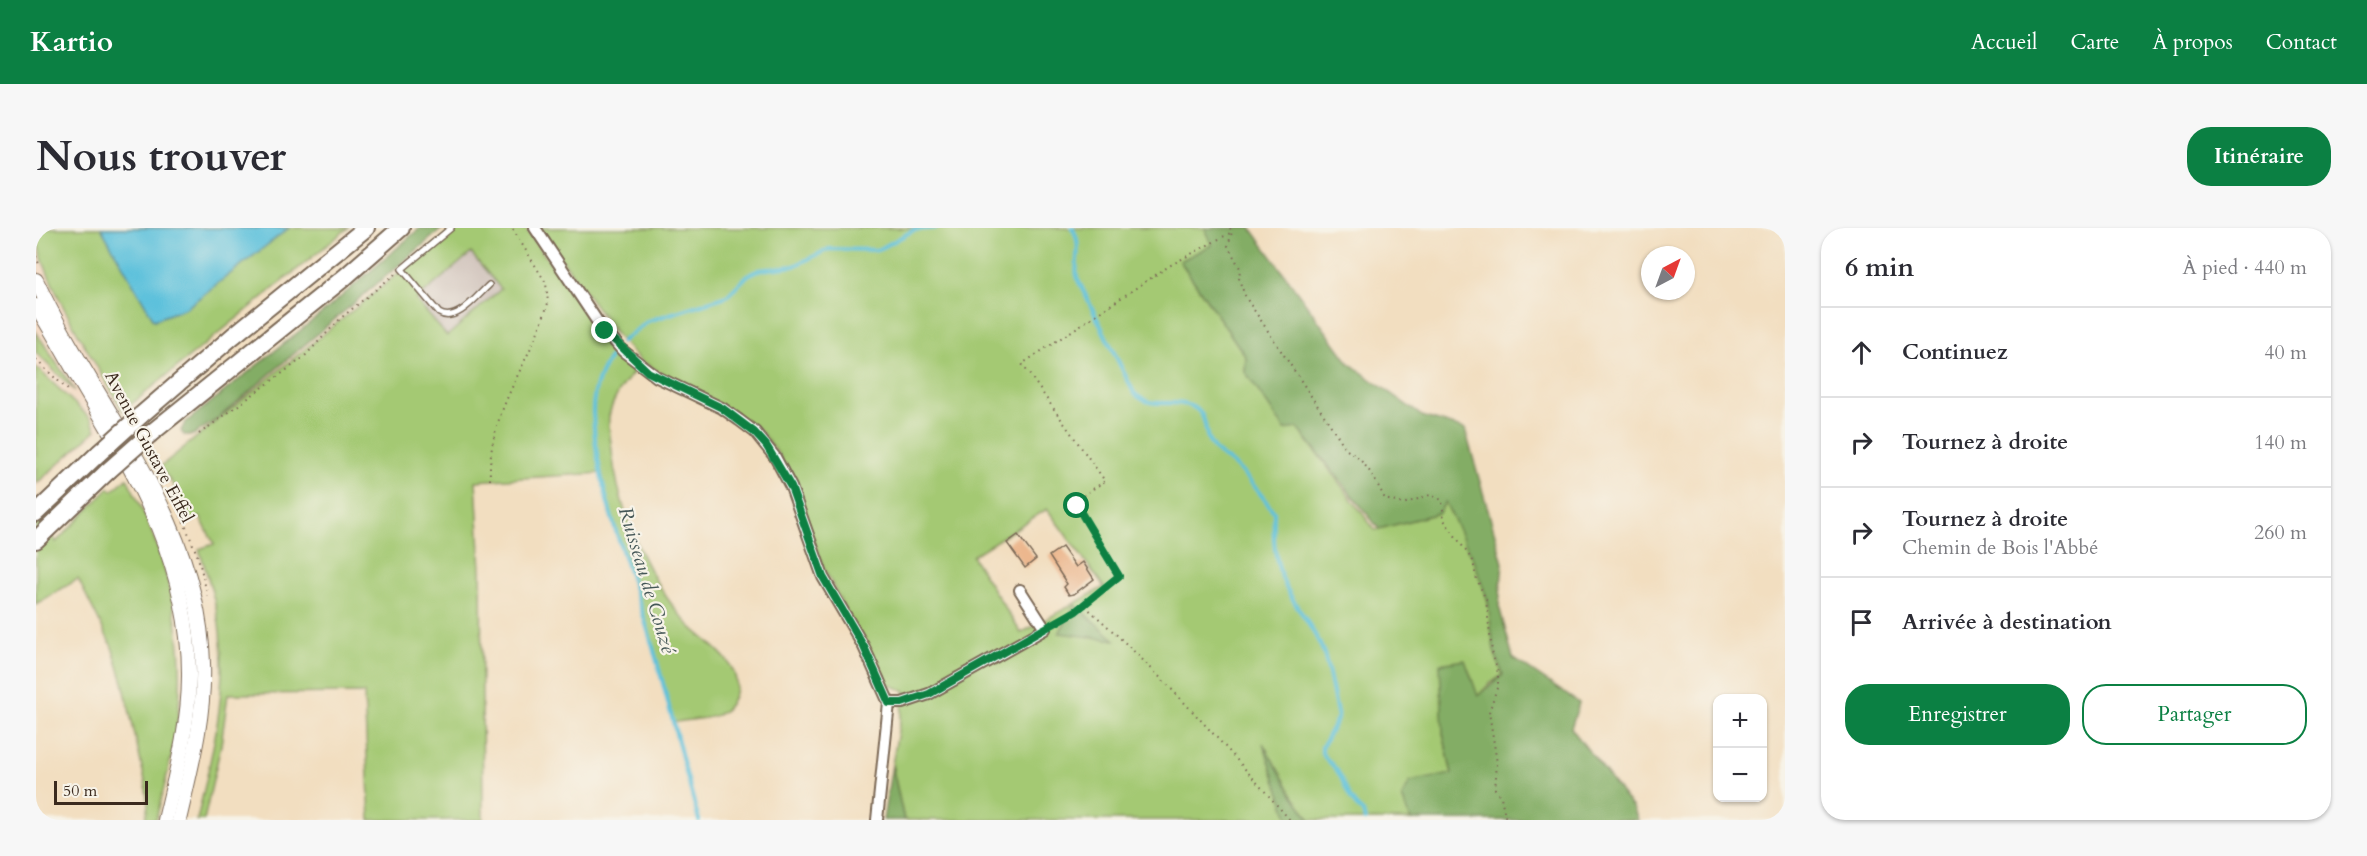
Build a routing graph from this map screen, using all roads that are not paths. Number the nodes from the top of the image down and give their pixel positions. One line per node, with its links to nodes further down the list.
1 (366, 228): 8 (highway, bridge)
2 (401, 228): 9 (highway, bridge)
3 (451, 228): 6 (lane)
4 (535, 228): 11 (street)
5 (36, 280): 13 (street, Avenue Gustave Eiffel)
6 (489, 285)
7 (36, 306): 12 (street, Avenue Gustave Eiffel)
8 (36, 513)
9 (36, 540)
10 (1020, 590): 11 (street)
11 (889, 703): 14 (street)
12 (165, 820)
13 (179, 820)
14 (877, 820)

